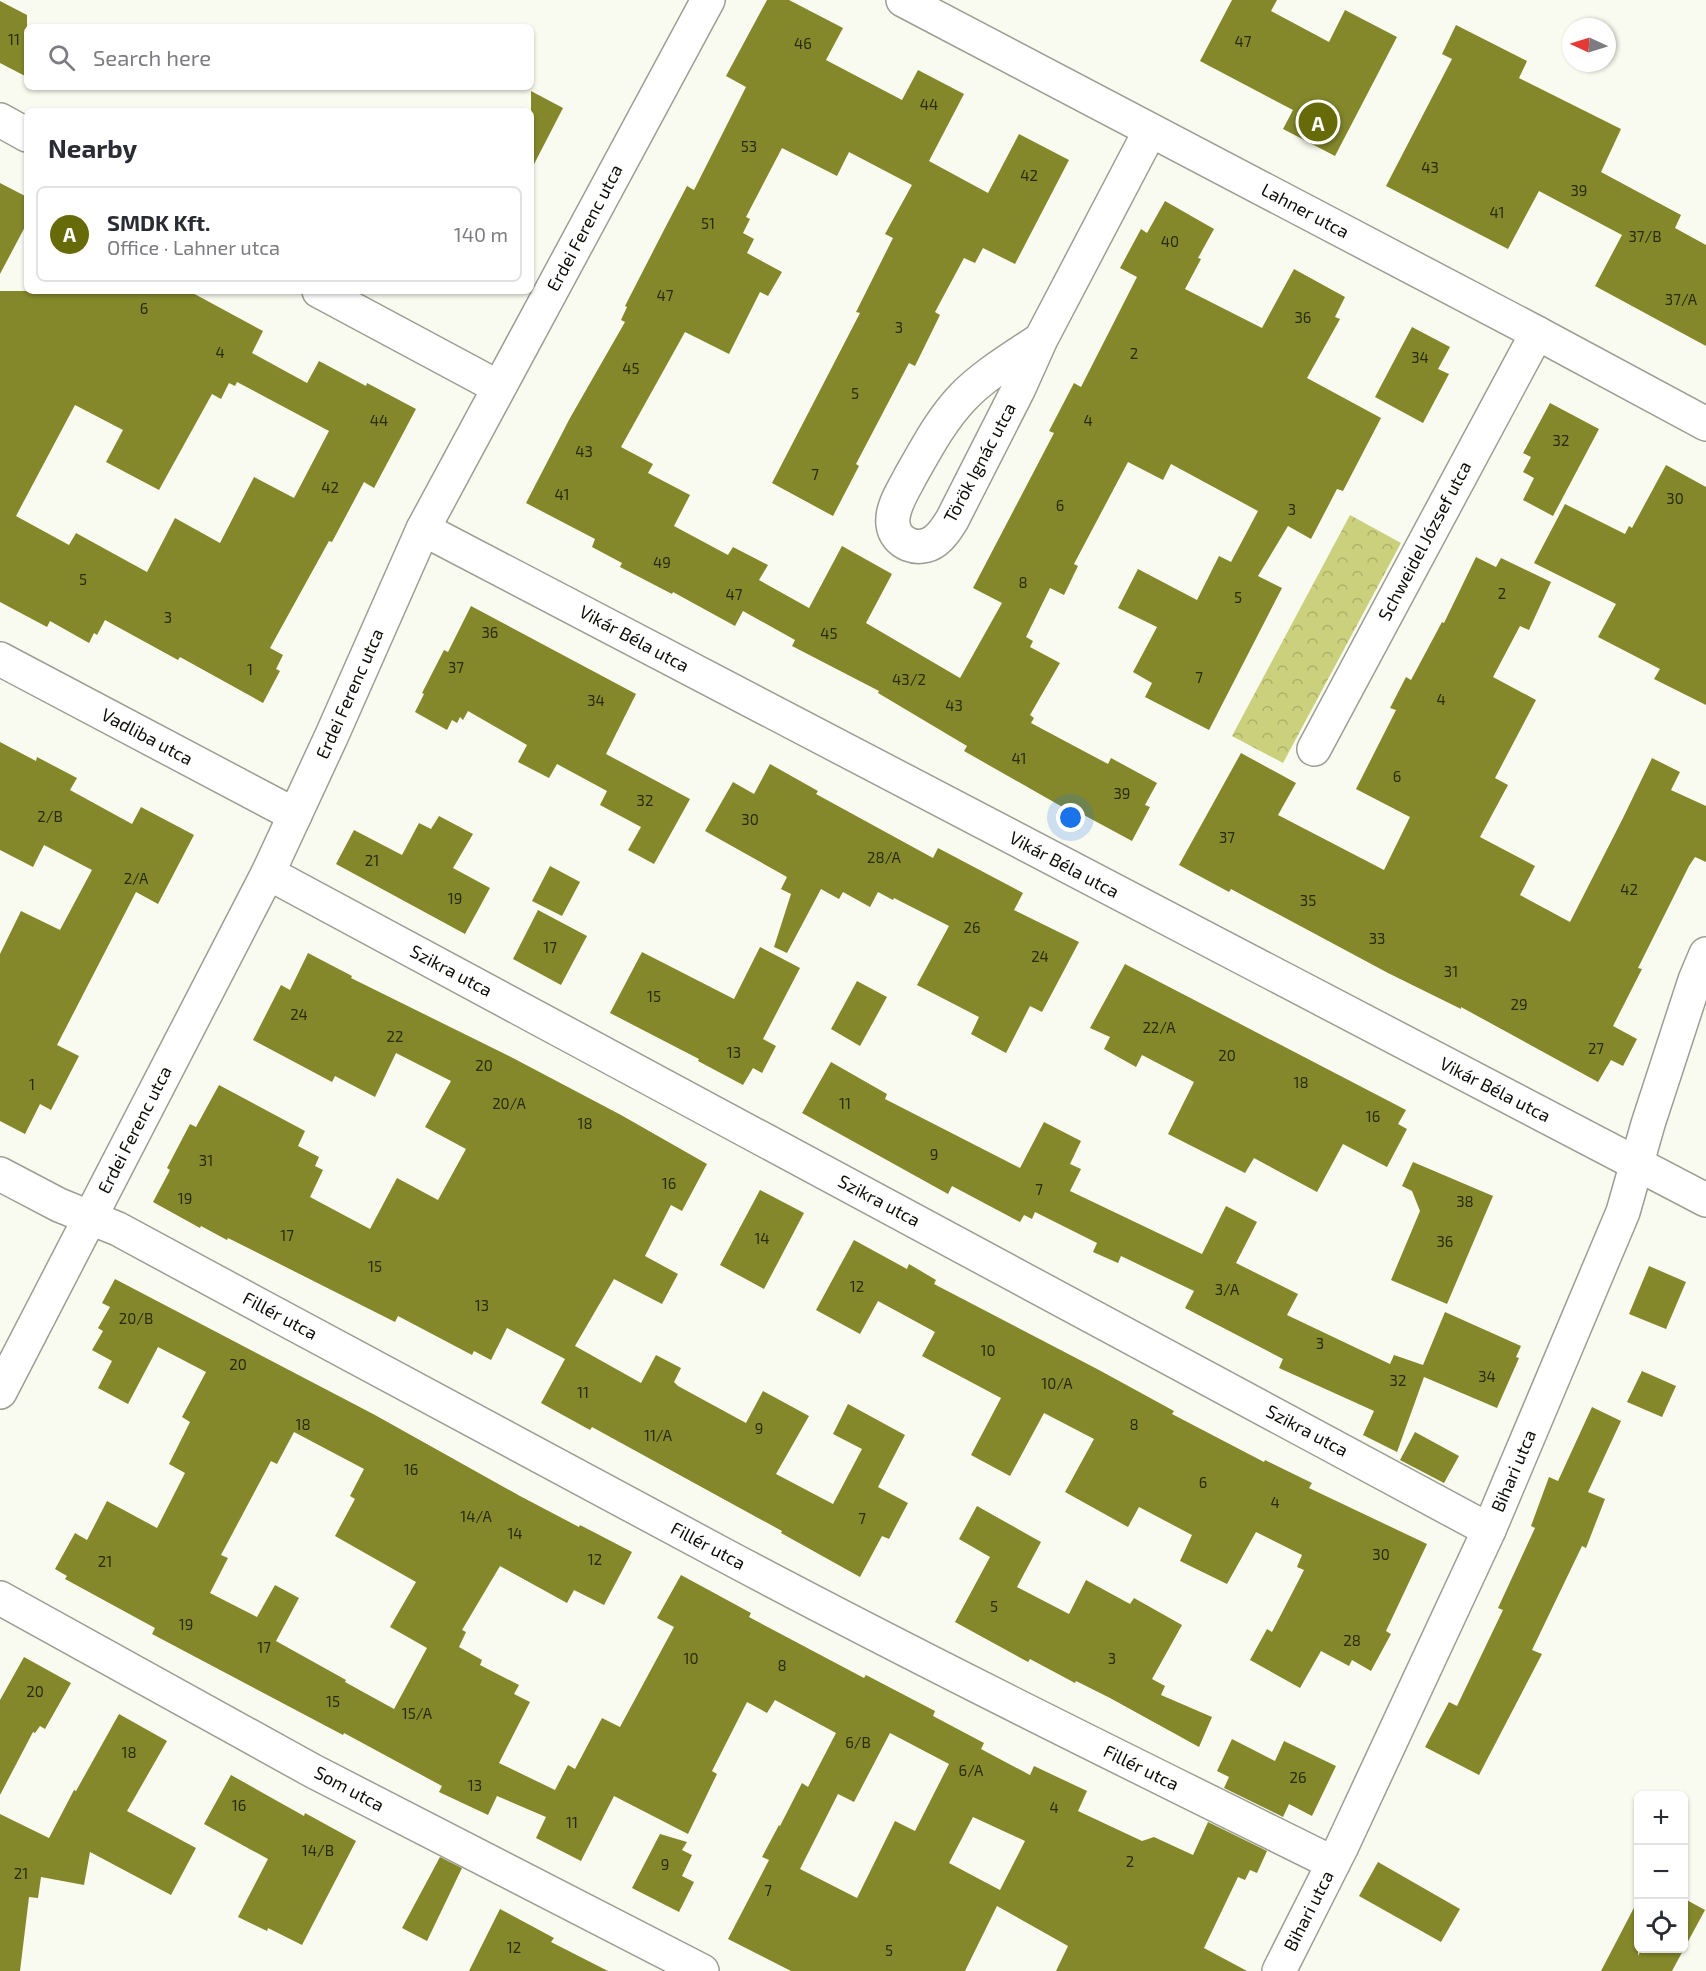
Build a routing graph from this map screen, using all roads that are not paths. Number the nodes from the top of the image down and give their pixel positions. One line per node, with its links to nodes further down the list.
1 (708, 0): 9 (street, Erdei Ferenc utca)
2 (903, 0): 4 (street, Lahner utca)
3 (0, 120): 5 (street)
4 (1150, 130): 7 (street, Lahner utca); 8 (street, Török Ignác utca)
5 (24, 133)
6 (325, 294): 9 (street)
7 (1537, 333): 10 (street, Lahner utca); 13 (street, Schweidel József utca)
8 (1041, 339): 8 (street, Török Ignác utca)
9 (498, 387): 11 (street, Erdei Ferenc utca)
10 (1706, 424)
11 (423, 529): 14 (street, Erdei Ferenc utca); 17 (street, Vikár Béla utca)
12 (0, 659): 14 (street, Vadliba utca)
13 (1314, 749)
14 (295, 815): 15 (street, Erdei Ferenc utca)
15 (268, 873): 20 (street, Erdei Ferenc utca); 22 (street, Szikra utca)
16 (1706, 954): 17 (street, Bihari utca)
17 (1638, 1164): 19 (street, Vikár Béla utca); 22 (street, Bihari utca)
18 (0, 1174): 20 (street, Fillér utca)
19 (1706, 1200)
20 (90, 1218): 21 (street, Erdei Ferenc utca); 24 (street, Fillér utca)
21 (0, 1392)
22 (1489, 1530): 24 (street, Bihari utca)
23 (0, 1598): 25 (street, Som utca)
24 (1333, 1863): 26 (street, Bihari utca)
25 (702, 1971)
26 (1279, 1971)

